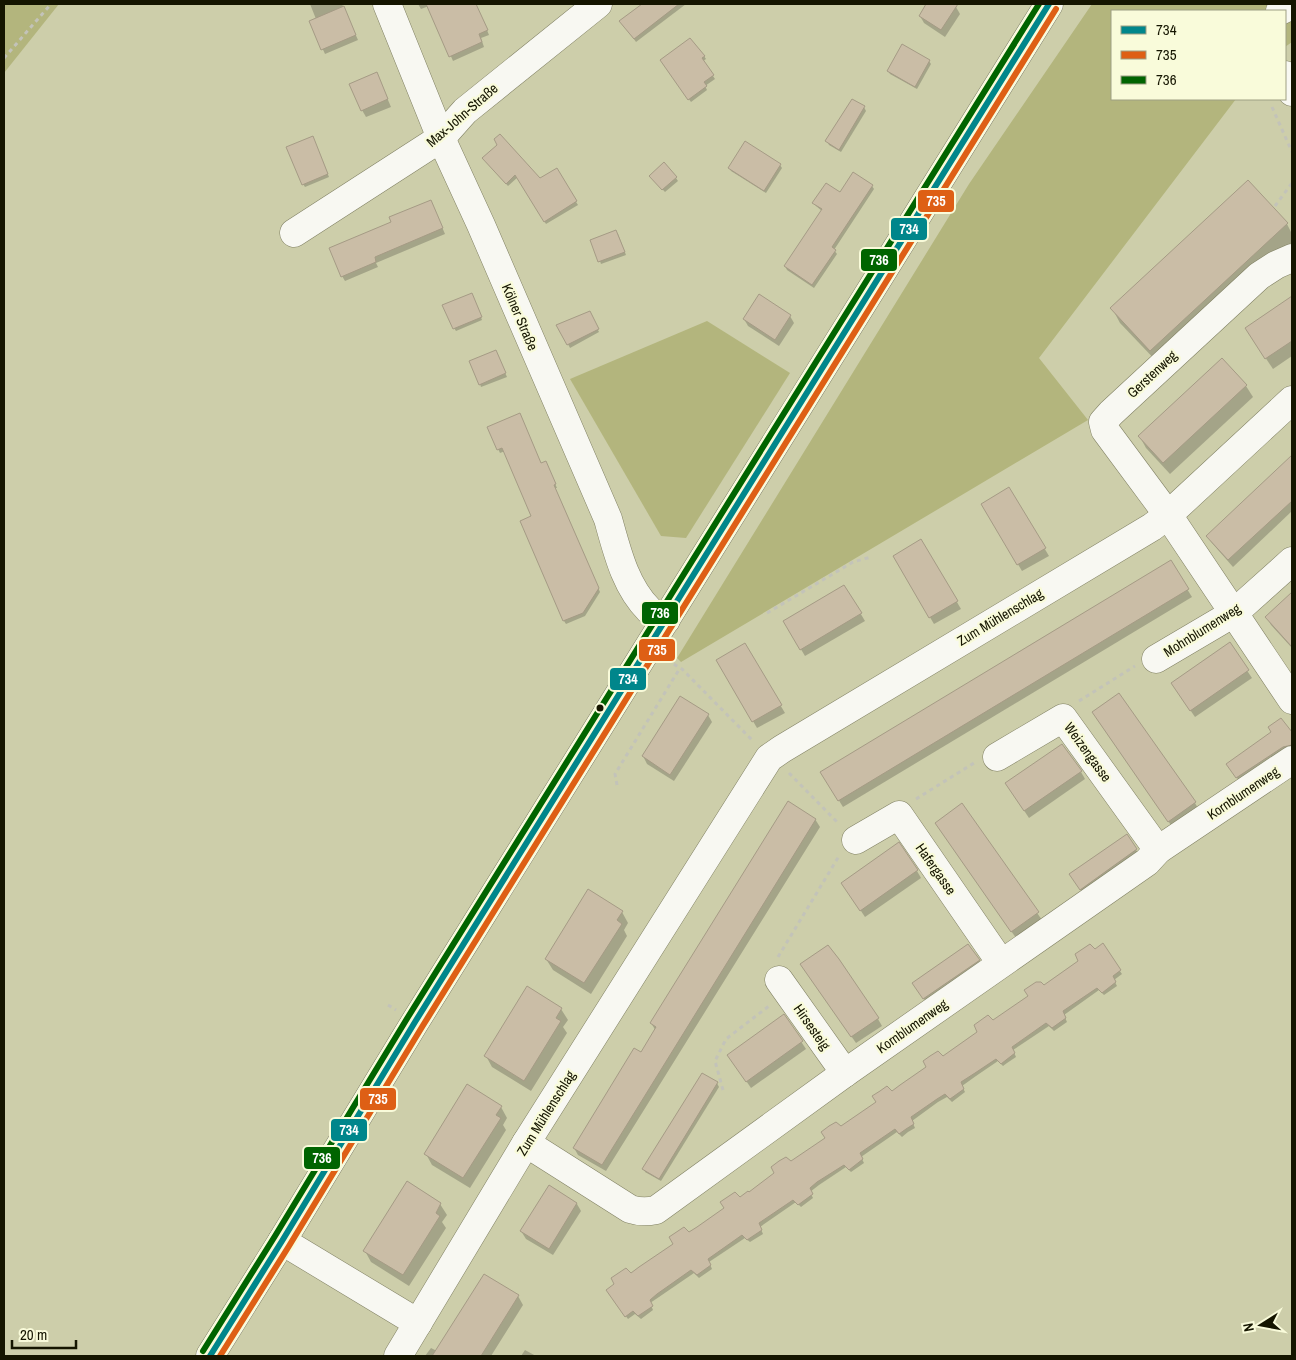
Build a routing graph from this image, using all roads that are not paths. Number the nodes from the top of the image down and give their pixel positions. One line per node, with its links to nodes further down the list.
1 (387, 4): 4 (street, Kölner Straße)
2 (598, 4): 4 (street, Max-John-Straße)
3 (1049, 4): 11 (street)
4 (441, 138): 5 (street, Max-John-Straße); 11 (street, Kölner Straße)
5 (294, 233)
6 (1292, 258): 8 (street, Gerstenweg)
7 (1292, 400): 8 (street, Zum Mühlenschlag)
8 (1168, 515): 10 (street); 21 (street, Zum Mühlenschlag)
9 (1292, 561): 10 (street, Mohnblumenweg)
10 (1234, 613): 12 (street, Mohnblumenweg); 13 (street)
11 (666, 620): 22 (street)
12 (1156, 659)
13 (1292, 700)
14 (997, 757): 17 (street, Weizengasse)
15 (1292, 760): 17 (street, Kornblumenweg)
16 (856, 840): 18 (street, Hafergasse)
17 (1158, 850): 18 (street, Kornblumenweg)
18 (1001, 963): 20 (street, Kornblumenweg)
19 (783, 986): 20 (street, Hirsesteig)
20 (844, 1073): 21 (street, Kornblumenweg)
21 (526, 1143): 23 (street, Zum Mühlenschlag)
22 (282, 1241): 23 (street); 24 (street)
23 (418, 1323): 25 (street, Zum Mühlenschlag)
24 (210, 1356)
25 (398, 1356)

